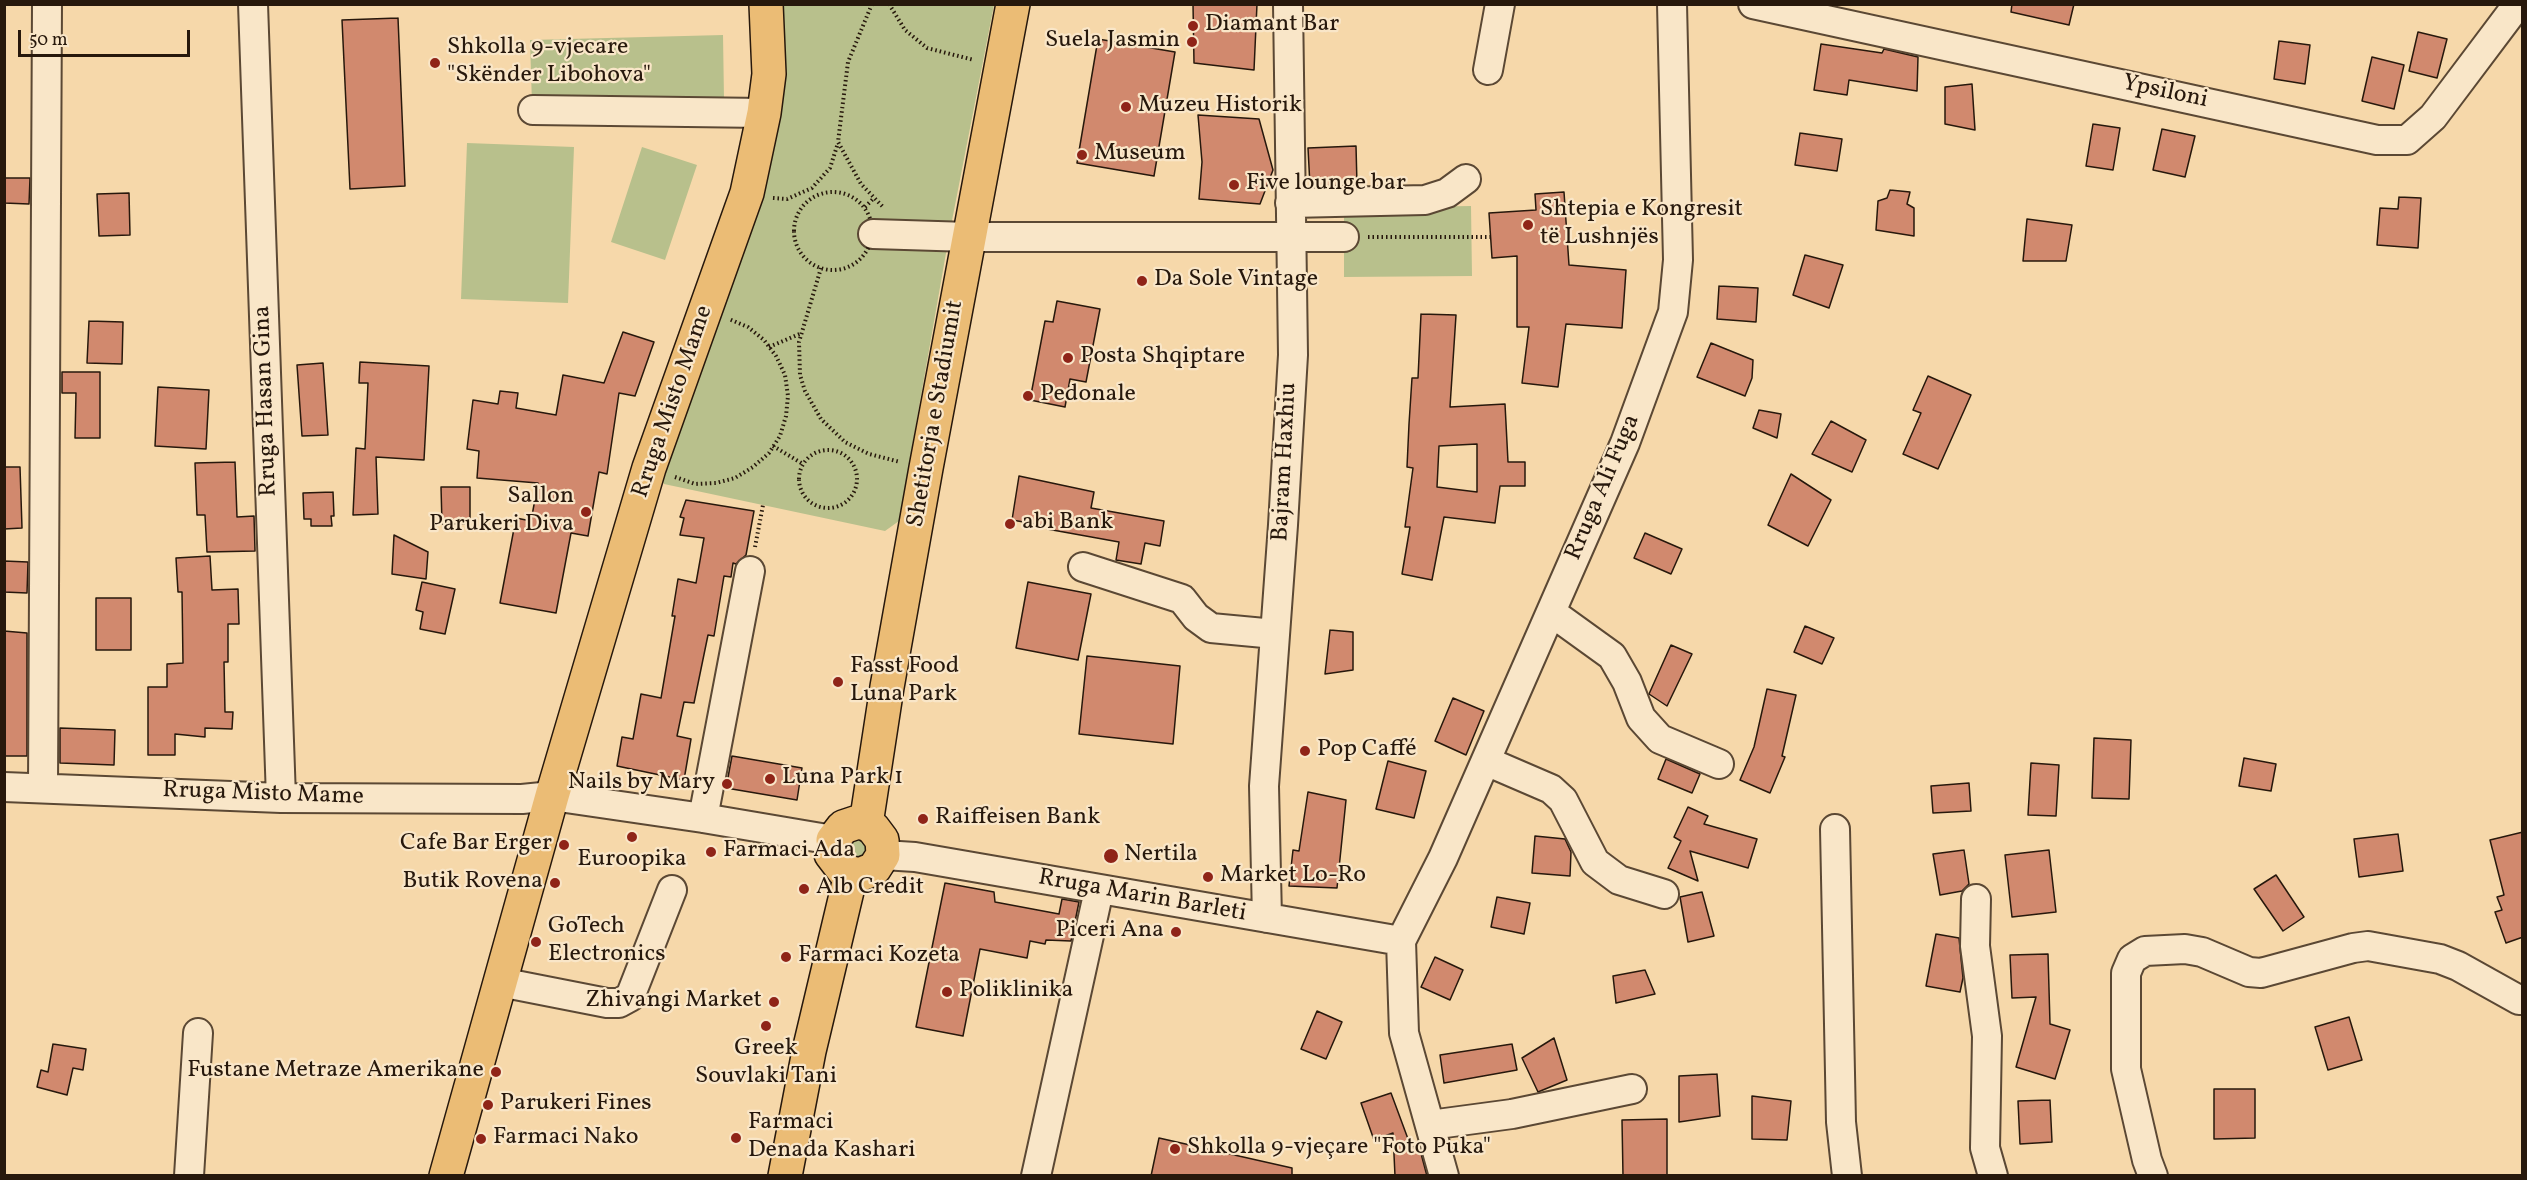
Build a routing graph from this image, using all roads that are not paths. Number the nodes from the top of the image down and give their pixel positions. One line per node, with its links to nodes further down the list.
1 (47, 4): 25 (street)
2 (253, 4): 27 (street, Rruga Hasan Gina)
3 (766, 4): 12 (main road, Rruga Misto Mame)
4 (1013, 4): 16 (main road, Shetitorja e Stadiumit)
5 (1288, 4): 14 (street, Bajram Haxhiu)
6 (1500, 4): 10 (street)
7 (1672, 4): 21 (street, Rruga Ali Fuga)
8 (1753, 4): 9 (street, Ypsiloni)
9 (2518, 4)
10 (1488, 70)
11 (534, 110): 12 (street)
12 (765, 113): 28 (main road, Rruga Misto Mame)
13 (1466, 179): 14 (street)
14 (1290, 203): 17 (street, Bajram Haxhiu)
15 (873, 234): 16 (street)
16 (969, 237): 17 (street); 30 (main road, Shetitorja e Stadiumit)
17 (1290, 237): 18 (street); 22 (street, Bajram Haxhiu)
18 (1344, 237)
19 (1083, 567): 22 (street)
20 (750, 571): 29 (street)
21 (1551, 612): 23 (street, Rruga Ali Fuga); 24 (street)
22 (1275, 634): 38 (street, Bajram Haxhiu)
23 (1486, 760): 36 (street); 39 (street, Rruga Ali Fuga)
24 (1719, 764)
25 (43, 786): 26 (street, Rruga Misto Mame); 27 (street, Rruga Misto Mame)
26 (4, 787)
27 (280, 798): 28 (street, Rruga Misto Mame)
28 (541, 801): 29 (street, Rruga Misto Mame); 33 (street, Rruga Misto Mame); 40 (main road, Rruga Misto Mame)
29 (703, 818): 33 (street, Rruga Misto Mame)
30 (866, 824): 32 (main road); 33 (main road)
31 (1835, 829): 50 (street)
32 (883, 855): 33 (main road); 35 (street, Rruga Marin Barleti)
33 (838, 856): 47 (main road)
34 (672, 890): 40 (street)
35 (1099, 890): 38 (street, Rruga Marin Barleti); 48 (street)
36 (1664, 894)
37 (1976, 899): 51 (street)
38 (1267, 918): 39 (street, Rruga Marin Barleti)
39 (1401, 941): 44 (street)
40 (500, 982): 46 (main road, Rruga Misto Mame)
41 (2519, 1000): 52 (street)
42 (198, 1033): 45 (street)
43 (1632, 1089): 44 (street)
44 (1430, 1125): 49 (street)
45 (189, 1176)
46 (446, 1176)
47 (785, 1176)
48 (1036, 1176)
49 (1444, 1176)
50 (1847, 1176)
51 (1993, 1176)
52 (2153, 1176)

